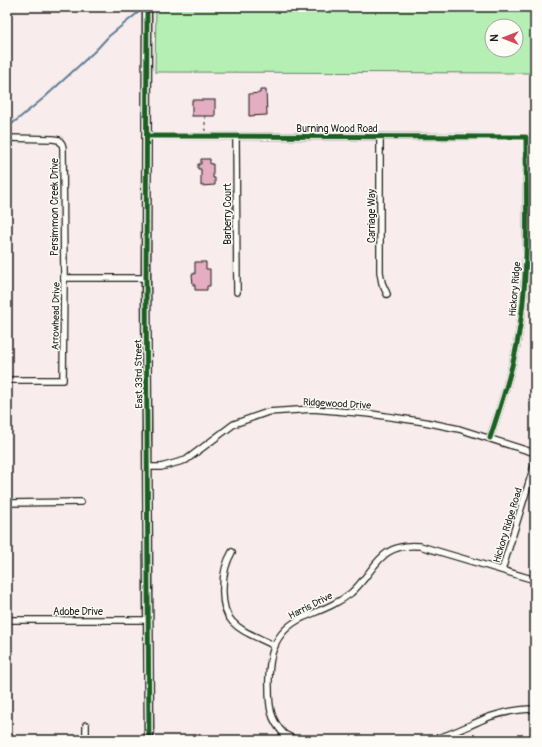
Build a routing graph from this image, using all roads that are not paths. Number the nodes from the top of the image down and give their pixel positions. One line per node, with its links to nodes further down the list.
1 (147, 7): 2 (street, East 33rd Street)
2 (147, 136): 3 (street, Burning Wood Road); 8 (street, East 33rd Street)
3 (236, 136): 4 (street, Burning Wood Road); 9 (street, Barberry Court)
4 (380, 137): 5 (street, Burning Wood Road); 10 (street, Carriage Way)
5 (526, 137): 12 (street, Hickory Ridge)
6 (7, 138): 7 (street, Persimmon Creek Drive)
7 (64, 278): 8 (street, Arrowhead Drive); 11 (street, Arrowhead Drive)
8 (146, 278): 15 (street, East 33rd Street)
9 (237, 292)
10 (387, 294)
11 (7, 380)
12 (490, 438): 13 (street, Ridgewood Drive); 15 (street, Ridgewood Drive)
13 (535, 452)
14 (535, 463): 19 (street, Hickory Ridge Road)
15 (148, 467): 22 (street, East 33rd Street)
16 (81, 502): 17 (street)
17 (7, 503)
18 (232, 552): 23 (street)
19 (502, 570): 20 (street, Harris Drive); 23 (street, Harris Drive)
20 (535, 580)
21 (7, 620): 22 (street, Adobe Drive)
22 (149, 620): 28 (street, East 33rd Street)
23 (275, 646): 26 (street, Harris Drive)
24 (535, 710): 31 (street)
25 (86, 724): 27 (street)
26 (284, 734): 29 (street); 30 (street)
27 (86, 740)
28 (149, 740)
29 (279, 740)
30 (296, 740)
31 (431, 740)

